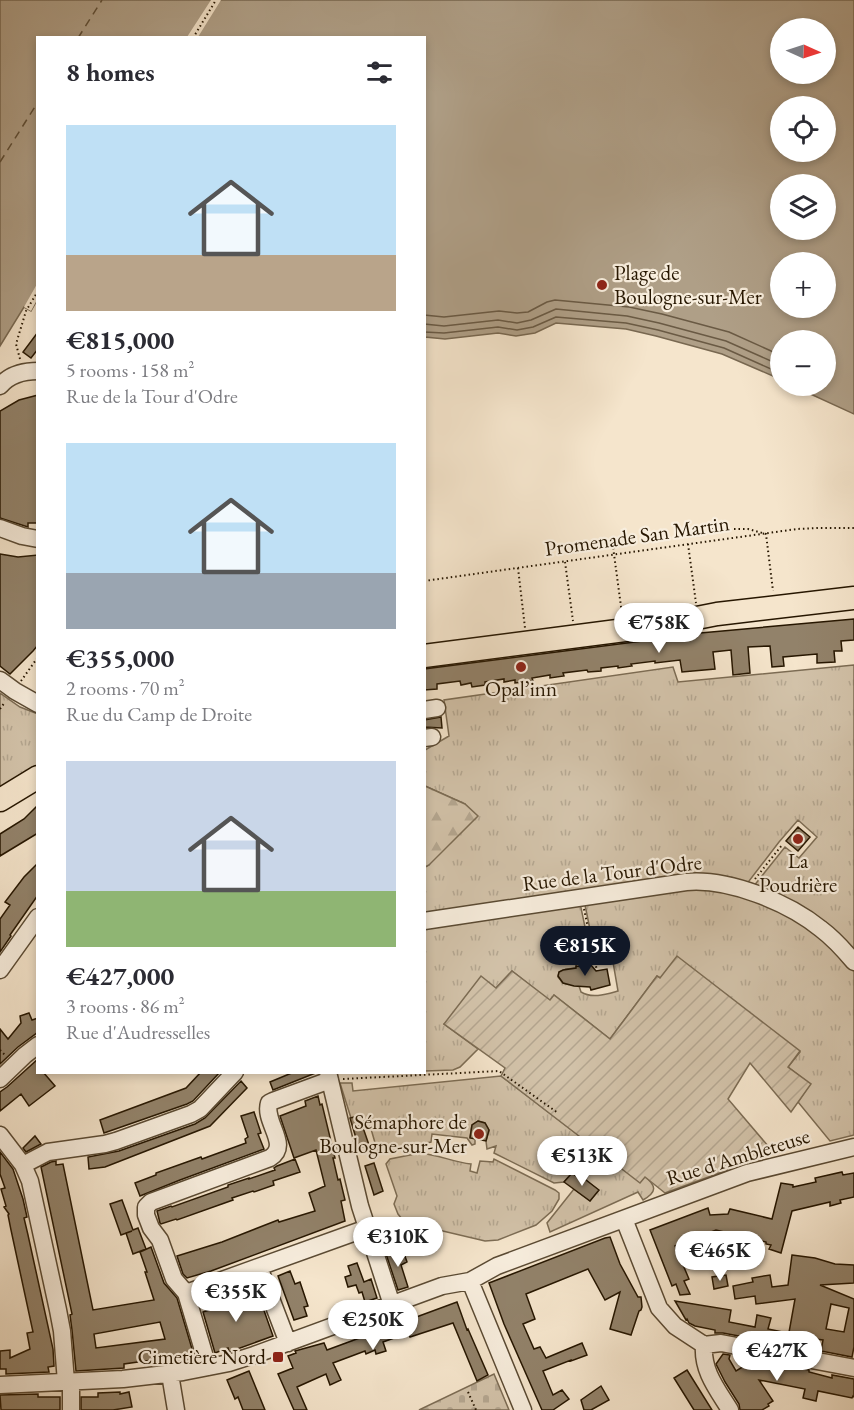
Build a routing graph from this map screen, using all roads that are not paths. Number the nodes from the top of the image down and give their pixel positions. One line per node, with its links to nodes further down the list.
1 (30, 372): 2 (street)
2 (0, 386)
3 (0, 528): 4 (street)
4 (36, 538)
5 (854, 598): 7 (main road)
6 (854, 608): 7 (main road)
7 (656, 626): 8 (main road)
8 (426, 656)
9 (0, 680): 10 (street)
10 (36, 703)
11 (36, 778): 12 (main road)
12 (0, 800)
13 (36, 920): 16 (street)
14 (426, 921): 15 (street, Rue de la Tour d'Odre)
15 (854, 962)
16 (0, 970)
17 (36, 1047): 20 (street)
18 (233, 1074): 23 (street)
19 (329, 1076): 25 (street); 28 (street)
20 (0, 1078)
21 (0, 1135): 23 (street)
22 (854, 1147): 24 (street, Rue d'Ambleteuse)
23 (23, 1165): 35 (street)
24 (624, 1219): 27 (street, Rue d'Ambleteuse); 31 (street)
25 (367, 1227): 26 (street); 29 (street)
26 (259, 1267): 28 (street); 30 (street)
27 (470, 1281): 29 (street, Rue d'Ambleteuse); 39 (street)
28 (186, 1293): 32 (street)
29 (392, 1305): 30 (street, Rue d'Ambleteuse)
30 (288, 1343): 32 (street, Rue d'Ambleteuse)
31 (704, 1345): 33 (street); 40 (street)
32 (208, 1367): 34 (street, Rue d'Ambleteuse)
33 (854, 1368)
34 (170, 1374): 35 (street, Rue d'Ambleteuse); 38 (street)
35 (68, 1381): 36 (street, Rue d'Ambleteuse); 37 (street)
36 (0, 1384)
37 (71, 1410)
38 (176, 1410)
39 (523, 1410)
40 (730, 1410)

